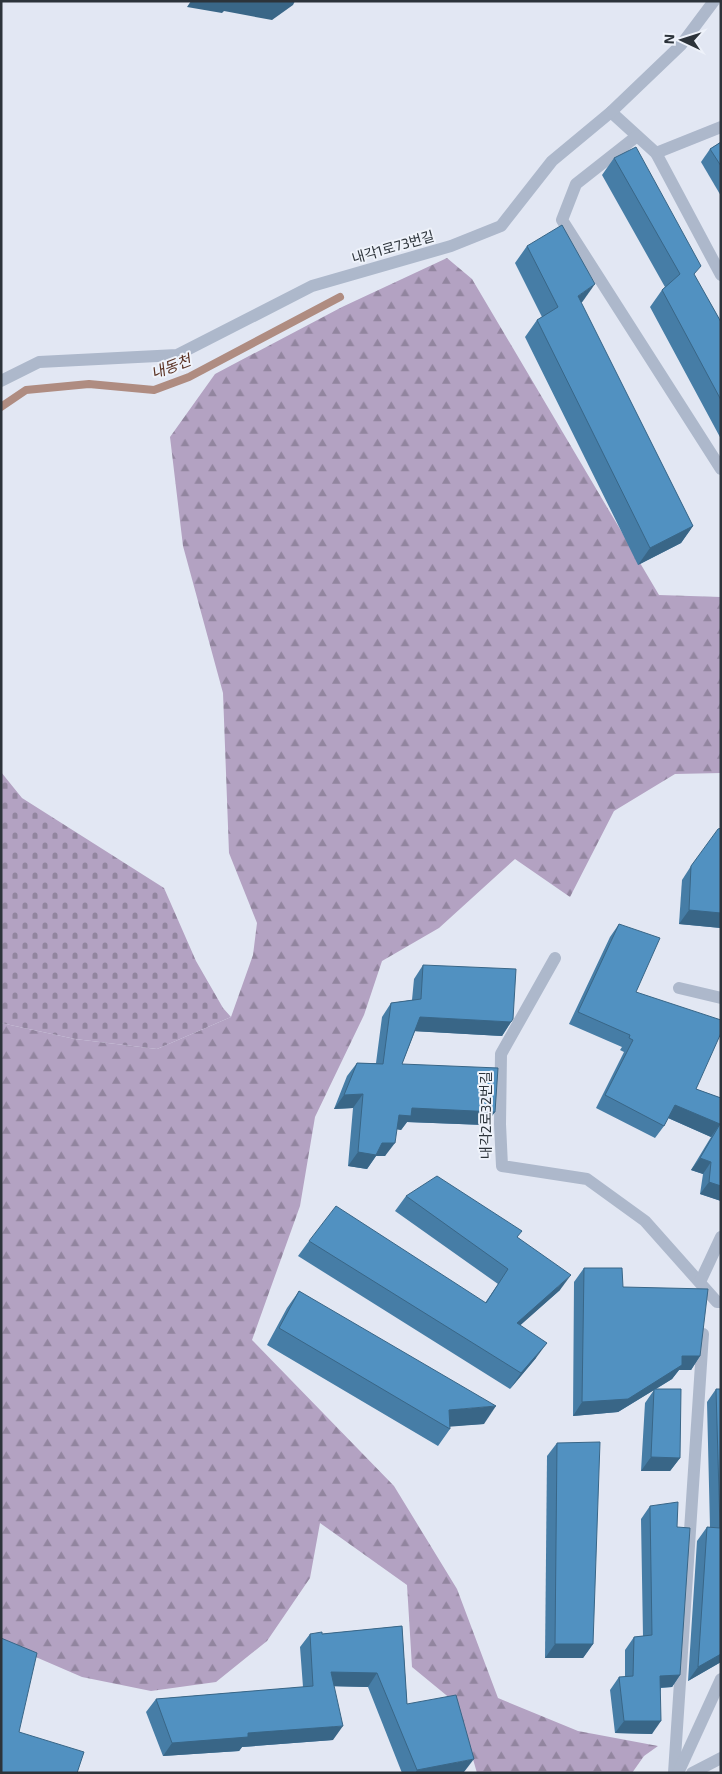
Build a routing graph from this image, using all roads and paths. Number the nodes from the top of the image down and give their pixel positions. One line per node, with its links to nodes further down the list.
1 (714, 1): 2 (street, 내각1로73번길)
2 (611, 112): 4 (street); 7 (street, 내각1로73번길)
3 (721, 127): 5 (street)
4 (637, 136): 5 (street); 8 (street)
5 (656, 154): 6 (street)
6 (721, 275)
7 (1, 381)
8 (721, 469)
9 (555, 958): 13 (street, 내각2로32번길)
10 (679, 988): 11 (street)
11 (721, 998)
12 (721, 1237): 13 (street)
13 (700, 1282): 14 (street, 내각2로32번길)
14 (721, 1302)
15 (703, 1334): 18 (street)
16 (721, 1679): 18 (street)
17 (721, 1758): 19 (street)
18 (676, 1773)
19 (692, 1773)

